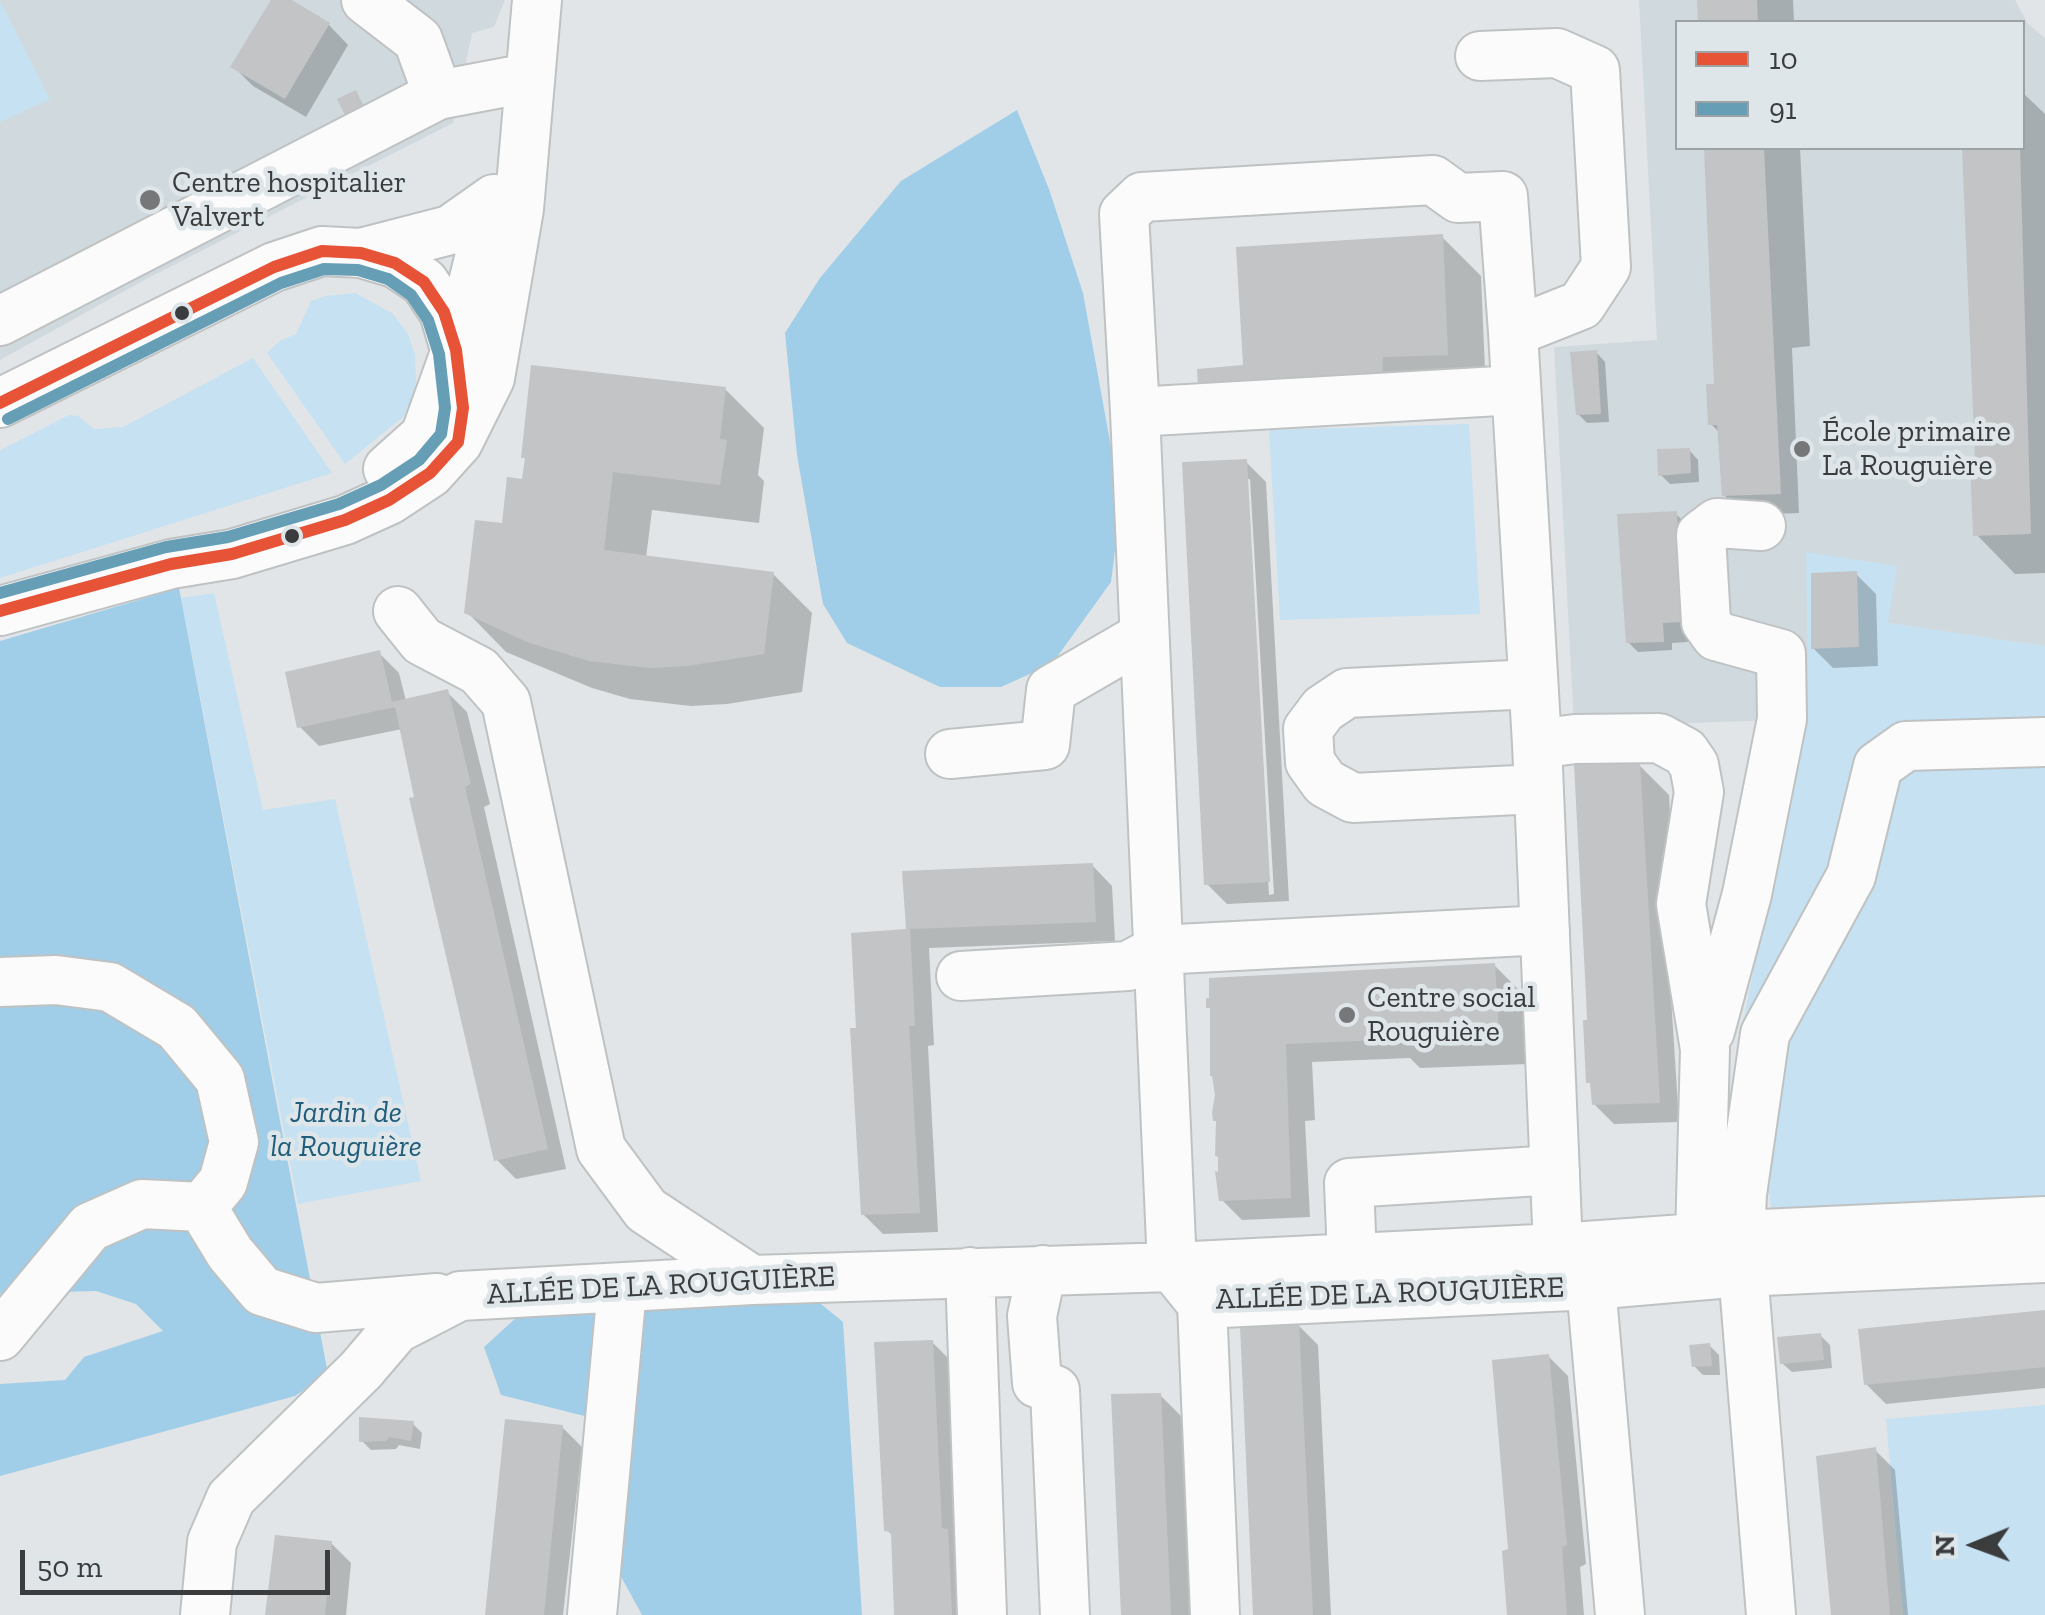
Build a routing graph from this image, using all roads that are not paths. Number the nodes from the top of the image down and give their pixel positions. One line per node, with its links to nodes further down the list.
1 (366, 0): 5 (street)
2 (537, 0): 4 (street)
3 (1480, 56): 9 (street)
4 (528, 78): 5 (street); 6 (street); 14 (street)
5 (438, 95): 8 (street)
6 (494, 198): 7 (street); 10 (street)
7 (361, 253): 10 (street); 12 (street)
8 (0, 321)
9 (1513, 332): 11 (street); 13 (street)
10 (456, 350): 14 (street); 16 (street)
11 (1516, 390): 13 (street); 20 (street)
12 (0, 403)
13 (1134, 412): 19 (street)
14 (458, 442): 16 (street)
15 (1761, 526): 28 (street)
16 (170, 564): 17 (street)
17 (0, 612)
18 (398, 612): 39 (street)
19 (1144, 636): 22 (street); 25 (street)
20 (1533, 684): 23 (street); 23 (street)
21 (2045, 742): 33 (street)
22 (950, 754)
23 (1538, 766): 24 (street); 28 (street)
24 (1544, 930): 25 (street); 29 (street)
25 (1158, 950): 26 (street); 36 (street)
26 (961, 976)
27 (0, 982): 30 (street)
28 (1705, 1049): 33 (street)
29 (1555, 1170): 32 (street); 34 (street)
30 (202, 1206): 42 (street); 44 (street)
31 (2045, 1220): 33 (street, ALLÉE DE LA ROUGUIÈRE)
32 (1558, 1248): 33 (street, ALLÉE DE LA ROUGUIÈRE); 34 (street, ALLÉE DE LA ROUGUIÈRE); 40 (street, ALLÉE DE LA ROUGUIÈRE)
33 (1727, 1249): 35 (street, ALLÉE DE LA ROUGUIÈRE); 40 (street, ALLÉE DE LA ROUGUIÈRE); 51 (street)
34 (1352, 1258): 36 (street, ALLÉE DE LA ROUGUIÈRE)
35 (2045, 1258)
36 (1172, 1267): 37 (street, ALLÉE DE LA ROUGUIÈRE); 43 (street, ALLÉE DE LA ROUGUIÈRE)
37 (1042, 1270): 38 (street, ALLÉE DE LA ROUGUIÈRE); 48 (street)
38 (970, 1272): 39 (street, ALLÉE DE LA ROUGUIÈRE); 47 (street)
39 (752, 1280): 41 (street, ALLÉE DE LA ROUGUIÈRE)
40 (1591, 1285): 43 (street, ALLÉE DE LA ROUGUIÈRE); 50 (street, ALLÉE DE LA ROUGUIÈRE)
41 (622, 1289): 42 (street, ALLÉE DE LA ROUGUIÈRE); 45 (street)
42 (460, 1296): 46 (street, ALLÉE DE LA ROUGUIÈRE)
43 (1202, 1304): 49 (street)
44 (0, 1336)
45 (602, 1603)
46 (204, 1615)
47 (982, 1615)
48 (1065, 1615)
49 (1216, 1615)
50 (1620, 1615)
51 (1771, 1615)

